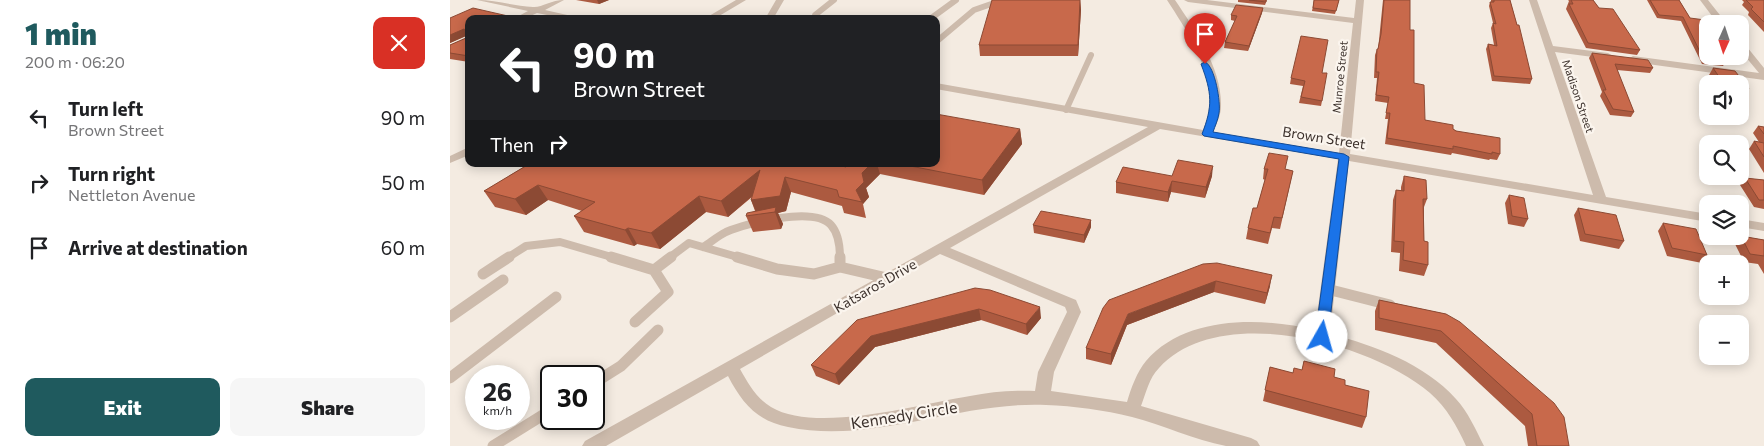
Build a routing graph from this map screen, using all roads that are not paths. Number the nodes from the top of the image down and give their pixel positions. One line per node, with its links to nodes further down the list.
1 (481, 0): 13 (street)
2 (560, 0): 13 (street)
3 (742, 0): 16 (street)
4 (780, 0): 17 (street)
5 (834, 0): 18 (lane)
6 (956, 0): 19 (lane)
7 (1003, 0): 22 (lane)
8 (1171, 0): 30 (street)
9 (1188, 0): 21 (street)
10 (1360, 0): 21 (street, Munroe Street)
11 (1533, 0): 23 (street, Madison Street)
12 (1704, 0): 20 (street)
13 (536, 10): 14 (street); 15 (street)
14 (525, 15)
15 (560, 15)
16 (715, 15)
17 (770, 15)
18 (815, 15)
19 (935, 15)
20 (1716, 15)
21 (1358, 22): 32 (street, Munroe Street)
22 (940, 38)
23 (1548, 48): 26 (street); 34 (street, Madison Street)
24 (1091, 55): 28 (lane)
25 (1749, 56): 26 (street)
26 (1764, 76)
27 (940, 87): 28 (street, Brown Street)
28 (1066, 110): 29 (street, Brown Street)
29 (1158, 126): 30 (street, Brown Street); 39 (street, Katsaros Drive)
30 (1207, 134): 32 (street, Brown Street)
31 (465, 152): 33 (street)
32 (1344, 157): 34 (street, Brown Street); 45 (street)
33 (450, 160)
34 (1601, 200): 35 (street, Brown Street)
35 (1699, 216)
36 (1749, 224): 37 (street)
37 (1764, 227)
38 (703, 247): 40 (lane); 40 (lane); 41 (lane)
39 (939, 248): 43 (street, Katsaros Drive); 55 (street)
40 (840, 267): 43 (lane)
41 (654, 270): 42 (lane); 49 (lane)
42 (483, 274)
43 (887, 278): 52 (street, Katsaros Drive)
44 (503, 280): 48 (lane)
45 (1327, 289): 47 (lane); 51 (street)
46 (556, 296): 54 (lane)
47 (1400, 307)
48 (450, 317)
49 (635, 322)
50 (658, 330): 53 (lane)
51 (1322, 337): 56 (street); 61 (street)
52 (732, 367): 55 (street, Kennedy Circle); 59 (street, Katsaros Drive)
53 (605, 376)
54 (450, 378)
55 (1042, 396): 56 (street, Kennedy Circle)
56 (1132, 410): 60 (street, Kennedy Circle)
57 (540, 417): 58 (lane)
58 (493, 446)
59 (591, 446)
60 (1251, 446)
61 (1475, 446)

